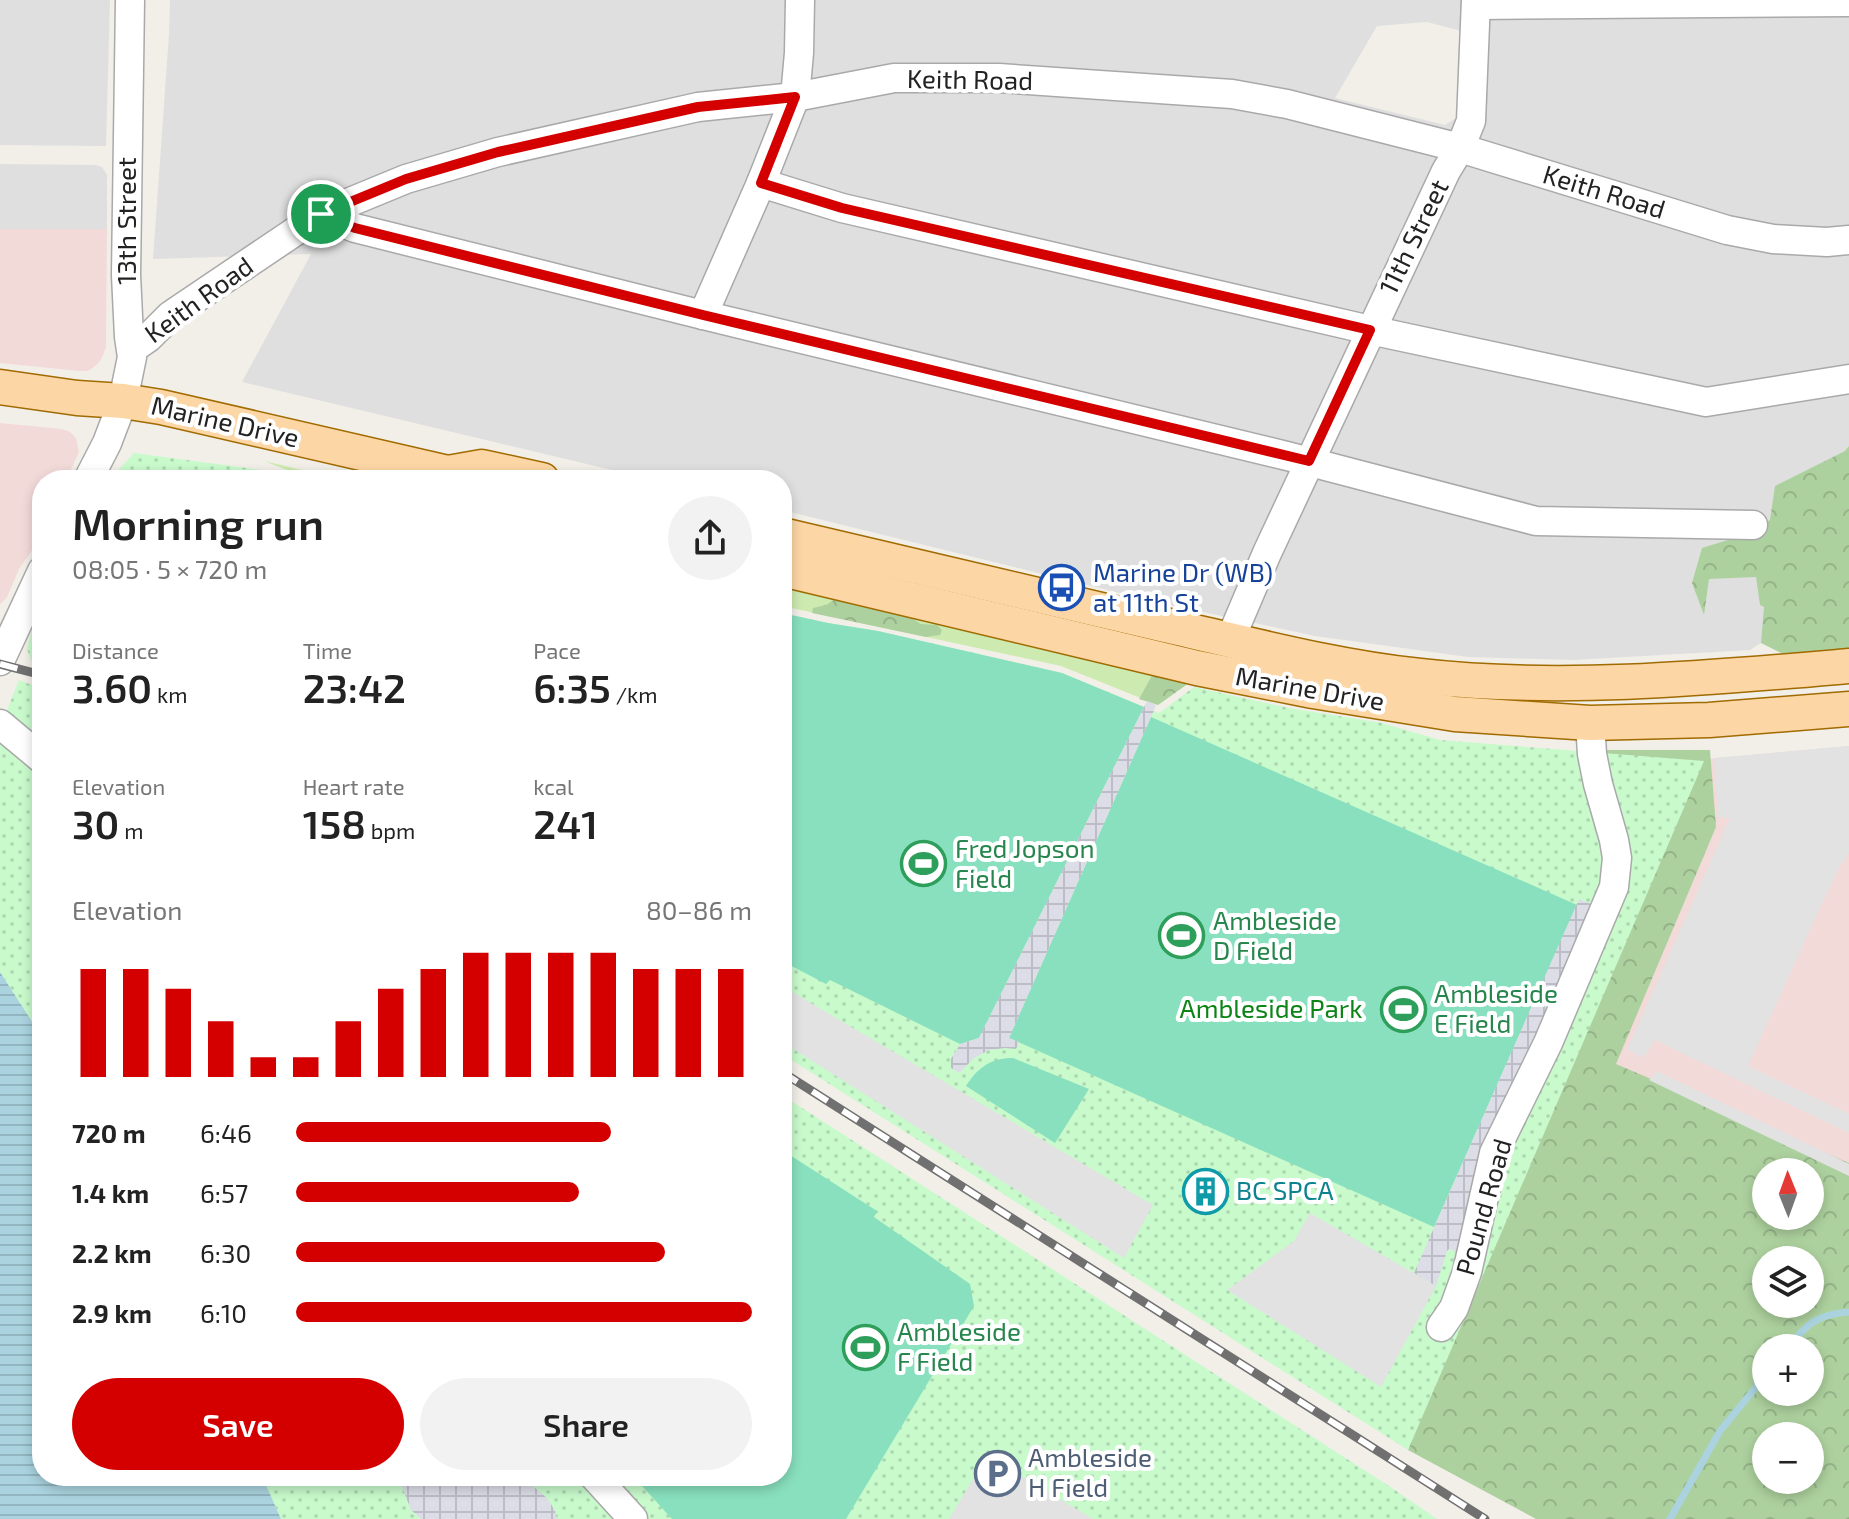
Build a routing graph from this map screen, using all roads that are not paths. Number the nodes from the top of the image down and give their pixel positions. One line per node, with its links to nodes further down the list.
1 (130, 0): 12 (street, 13th Street)
2 (800, 0): 5 (street)
3 (1476, 2): 4 (street); 6 (street, 11th Street)
4 (1849, 2)
5 (795, 97): 6 (street, Keith Road); 7 (street); 8 (street, Keith Road)
6 (1460, 148): 9 (street, Keith Road); 11 (street, 11th Street)
7 (761, 183): 10 (street); 11 (street)
8 (321, 214): 10 (street); 12 (street, Keith Road)
9 (1849, 240)
10 (703, 315): 16 (street)
11 (1370, 330): 13 (street); 16 (street, 11th Street)
12 (132, 349): 15 (street, 13th Street)
13 (1849, 379)
14 (0, 387): 15 (main road, Marine Drive)
15 (123, 401): 17 (street, 13th Street); 18 (main road, Marine Drive)
16 (1309, 461): 21 (street); 26 (street, 11th Street)
17 (93, 470)
18 (425, 470)
19 (474, 470): 20 (main road, Marine Drive)
20 (496, 470)
21 (1753, 525)
22 (792, 537): 26 (main road, Marine Drive)
23 (792, 571): 31 (main road, Marine Drive)
24 (32, 587): 25 (street)
25 (8, 625): 27 (street)
26 (1230, 640): 29 (main road, Marine Drive)
27 (0, 661)
28 (1849, 666): 29 (main road, Marine Drive)
29 (1618, 681): 31 (main road)
30 (1849, 709): 31 (main road, Marine Drive)
31 (1590, 723): 34 (street, Pound Road)
32 (0, 724): 33 (street)
33 (32, 751)
34 (1441, 1327)
35 (603, 1486): 36 (street)
36 (633, 1519)

